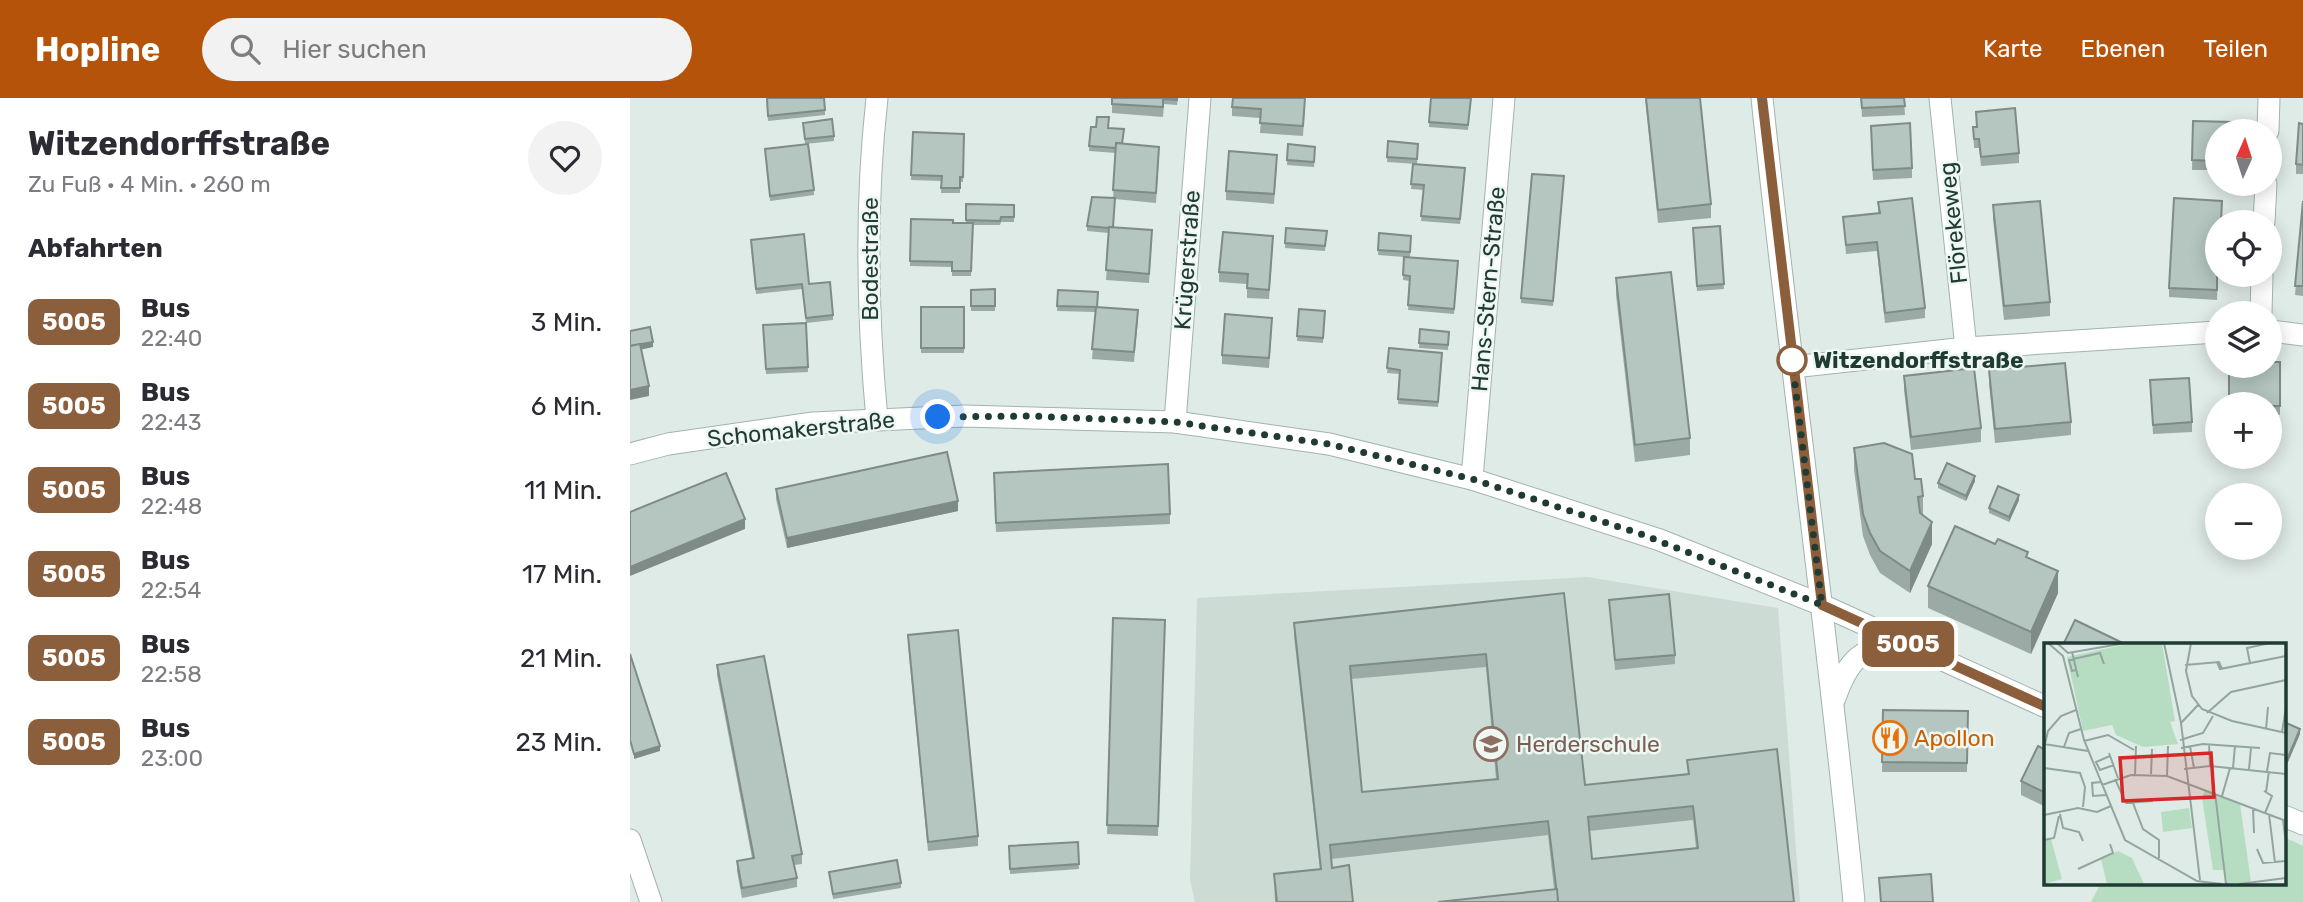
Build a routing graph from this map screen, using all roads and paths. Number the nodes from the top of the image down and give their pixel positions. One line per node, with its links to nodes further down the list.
1 (877, 98): 13 (street, Bodestraße)
2 (1200, 98): 14 (street, Krügerstraße)
3 (1504, 98): 16 (street, Hans-Stern-Straße)
4 (1762, 98): 12 (street)
5 (1940, 98): 11 (street, Flörekeweg)
6 (2269, 98): 7 (street)
7 (2268, 119)
8 (2282, 332): 10 (street)
9 (2205, 333): 11 (street)
10 (2303, 335)
11 (1966, 348): 12 (street)
12 (1793, 367): 17 (street)
13 (877, 420): 14 (street, Schomakerstraße); 15 (street, Schomakerstraße)
14 (1175, 422): 16 (street, Schomakerstraße)
15 (630, 454)
16 (1472, 479): 17 (street, Schomakerstraße)
17 (1822, 605): 18 (street, Schomakerstraße); 19 (street)
18 (1903, 642): 19 (street); 20 (street, Schomakerstraße)
19 (1834, 700): 25 (street)
20 (2044, 706)
21 (2286, 817): 22 (street)
22 (2303, 824)
23 (630, 840): 24 (street)
24 (651, 902)
25 (1854, 902)

